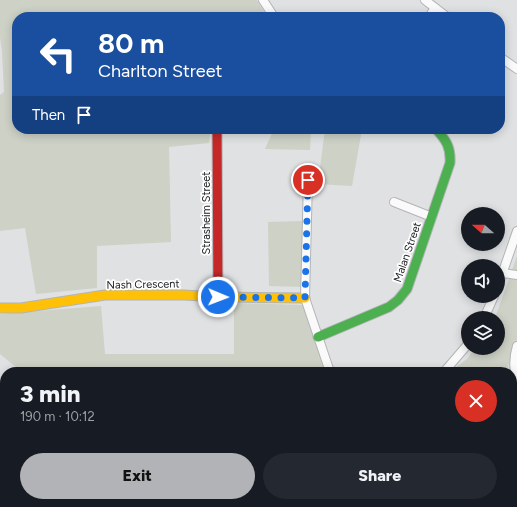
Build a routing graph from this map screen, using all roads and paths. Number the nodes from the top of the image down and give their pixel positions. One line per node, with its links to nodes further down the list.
1 (263, 0): 4 (street)
2 (425, 0): 3 (street)
3 (435, 8): 5 (street); 6 (street)
4 (271, 12)
5 (432, 12)
6 (440, 12)
7 (505, 61): 8 (street)
8 (517, 70)
9 (217, 134): 18 (street, Strasheim Street)
10 (441, 134): 13 (street, Malan Street)
11 (308, 180): 19 (street)
12 (394, 202): 13 (street)
13 (432, 216): 21 (street, Malan Street)
14 (517, 231): 15 (street)
15 (505, 268)
16 (505, 274): 17 (street)
17 (517, 275)
18 (218, 297): 19 (street, Nash Crescent); 20 (street, Nash Crescent)
19 (305, 298): 21 (street)
20 (0, 308)
21 (318, 337): 24 (street)
22 (517, 346): 26 (street)
23 (461, 352): 25 (street)
24 (328, 367)
25 (448, 367)
26 (514, 367)

